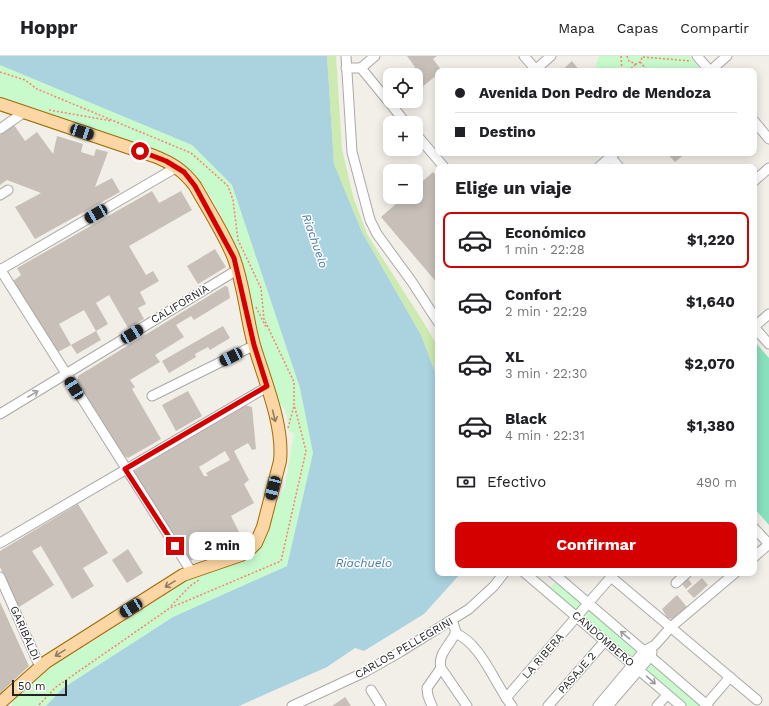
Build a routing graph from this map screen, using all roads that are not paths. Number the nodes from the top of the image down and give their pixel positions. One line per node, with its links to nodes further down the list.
1 (346, 56): 7 (street)
2 (375, 56): 8 (street)
3 (524, 56): 9 (street)
4 (551, 56): 10 (street)
5 (727, 56): 12 (street)
6 (699, 59): 11 (street)
7 (346, 68): 8 (street); 29 (street)
8 (361, 68): 15 (street)
9 (534, 68)
10 (539, 68)
11 (707, 68)
12 (713, 68)
13 (0, 104): 14 (main road)
14 (24, 113): 17 (street); 23 (main road)
15 (400, 116)
16 (757, 125): 18 (street)
17 (0, 129)
18 (769, 139)
19 (423, 141): 20 (street)
20 (435, 152)
21 (609, 156): 22 (street)
22 (602, 164)
23 (177, 167): 26 (street); 27 (main road)
24 (769, 168): 25 (street)
25 (757, 178)
26 (0, 270): 34 (street)
27 (237, 270): 33 (main road); 34 (street, CALIFORNIA)
28 (769, 314): 30 (street)
29 (435, 317)
30 (757, 324)
31 (757, 330): 32 (street)
32 (769, 344)
33 (254, 345): 35 (main road); 36 (street)
34 (66, 374): 37 (street, CALIFORNIA, one-way to 34); 38 (street)
35 (267, 386): 38 (street); 43 (main road, one-way to 43)
36 (152, 396)
37 (0, 414)
38 (125, 469): 40 (street); 43 (street)
39 (757, 531): 41 (street)
40 (0, 543)
41 (769, 544): 42 (street)
42 (757, 554)
43 (191, 571): 60 (main road, one-way to 60)
44 (502, 576): 55 (street, CARLOS PELLEGRINI)
45 (529, 576): 52 (street, CANDOMBERO)
46 (554, 576): 52 (street)
47 (557, 576): 53 (street, CANDOMBERO)
48 (684, 576): 51 (street)
49 (731, 576): 56 (street)
50 (0, 577): 60 (street, GARIBALDI)
51 (676, 583)
52 (544, 589): 54 (street, CANDOMBERO)
53 (588, 604): 54 (street, LA RIBERA); 56 (street, LA RIBERA); 59 (street, CANDOMBERO, one-way to 53)
54 (577, 617): 58 (street, CANDOMBERO); 66 (street, LA RIBERA)
55 (452, 620): 57 (street); 69 (street, CARLOS PELLEGRINI)
56 (671, 627): 59 (street); 63 (street)
57 (455, 633): 61 (street); 66 (street)
58 (605, 640): 62 (street, CANDOMBERO); 74 (street, PASAJE 2)
59 (647, 654): 62 (street); 79 (street, CANDOMBERO)
60 (40, 667): 68 (main road)
61 (441, 668): 71 (street); 72 (street)
62 (636, 668): 65 (street, CANDOMBERO, one-way to 65); 75 (street); 76 (street)
63 (730, 677): 67 (street); 79 (street)
64 (371, 690): 70 (street)
65 (667, 695): 77 (street); 78 (street, CANDOMBERO)
66 (506, 698): 73 (street)
67 (757, 700)
68 (0, 703)
69 (292, 706)
70 (382, 706)
71 (432, 706)
72 (467, 706)
73 (512, 706)
74 (548, 706)
75 (598, 706)
76 (608, 706)
77 (657, 706)
78 (681, 706)
79 (707, 706)

